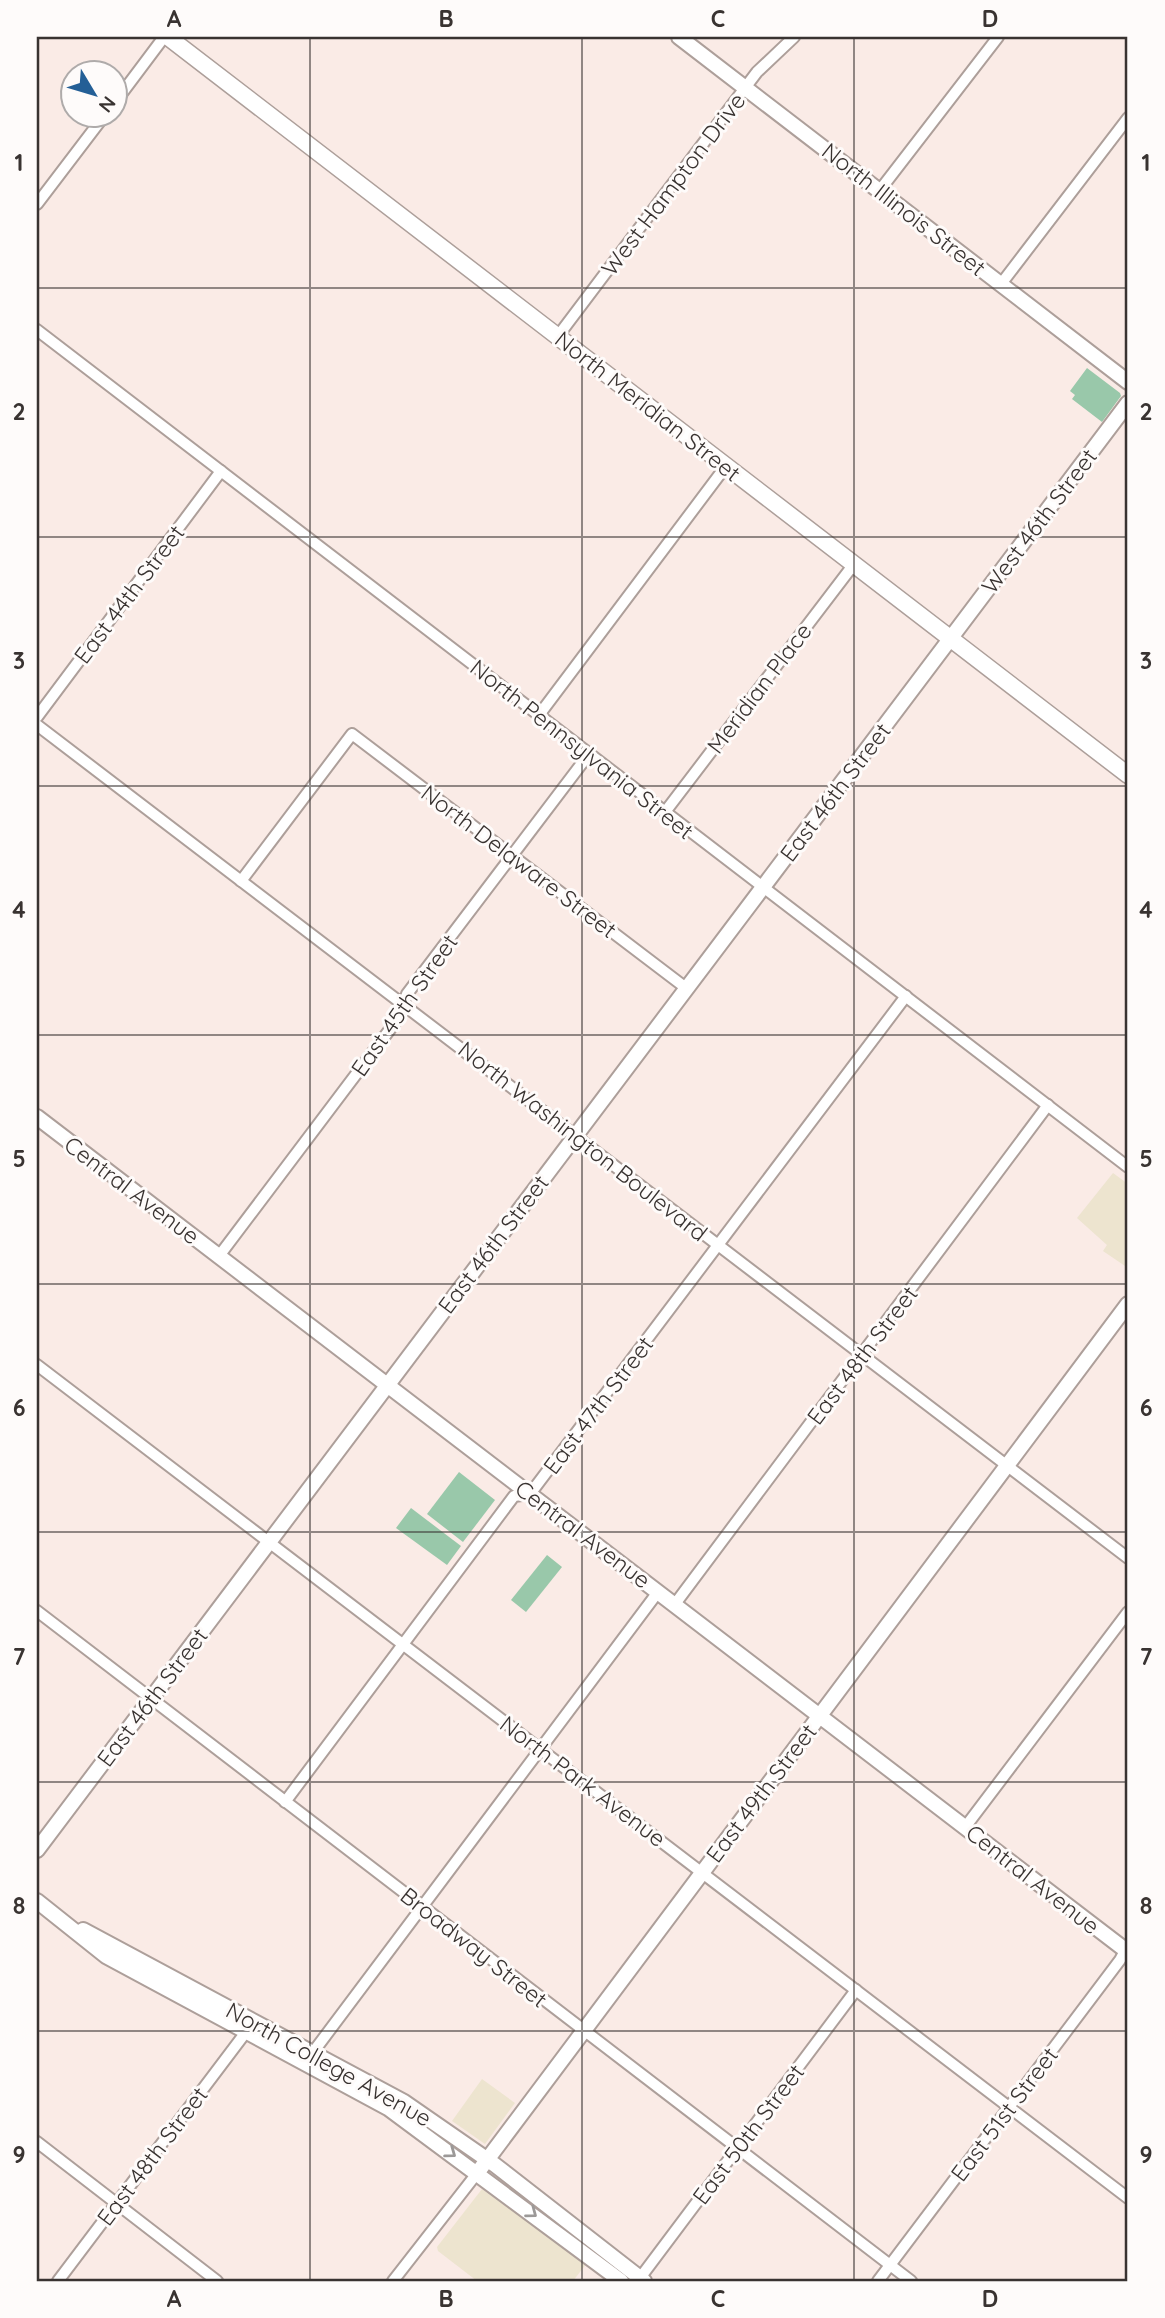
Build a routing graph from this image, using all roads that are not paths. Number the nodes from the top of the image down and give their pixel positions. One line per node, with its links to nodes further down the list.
1 (166, 37): 5 (street); 13 (main road, North Meridian Street)
2 (679, 37): 6 (main road, North Illinois Street)
3 (794, 37): 6 (street, West Hampton Drive)
4 (998, 37): 9 (street)
5 (130, 83)
6 (746, 88): 9 (main road, North Illinois Street); 13 (street, West Hampton Drive)
7 (1128, 118): 11 (street)
8 (93, 130): 10 (street)
9 (880, 190): 11 (main road, North Illinois Street)
10 (37, 204)
11 (1001, 284): 14 (main road, North Illinois Street)
12 (37, 330): 17 (street, North Pennsylvania Street)
13 (558, 336): 16 (main road, North Meridian Street)
14 (1128, 382)
15 (1128, 403): 19 (main road, West 46th Street)
16 (726, 466): 18 (main road, North Meridian Street); 20 (street)
17 (221, 471): 20 (street, North Pennsylvania Street); 21 (street, East 44th Street)
18 (854, 564): 19 (main road, North Meridian Street); 25 (street, Meridian Place)
19 (951, 639): 24 (main road, North Meridian Street); 28 (main road, East 46th Street)
20 (539, 715): 23 (street, North Pennsylvania Street)
21 (37, 717)
22 (37, 725): 27 (street, North Washington Boulevard)
23 (589, 754): 25 (street, North Pennsylvania Street); 26 (street, East 45th Street)
24 (1128, 775)
25 (665, 812): 28 (street, North Pennsylvania Street)
26 (511, 856): 27 (street, North Delaware Street); 29 (street, North Delaware Street); 31 (street, East 45th Street)
27 (241, 881): 31 (street, North Washington Boulevard)
28 (763, 887): 29 (main road, East 46th Street); 30 (street, North Pennsylvania Street)
29 (686, 988): 34 (main road, East 46th Street)
30 (906, 996): 32 (street, North Pennsylvania Street); 36 (street, East 47th Street)
31 (404, 1003): 34 (street, North Washington Boulevard); 37 (street, East 45th Street)
32 (1048, 1105): 35 (street, North Pennsylvania Street); 39 (street, East 48th Street)
33 (37, 1117): 37 (main road, Central Avenue)
34 (575, 1136): 36 (street, North Washington Boulevard); 41 (main road, East 46th Street)
35 (1128, 1167)
36 (719, 1245): 39 (street, North Washington Boulevard); 43 (street, East 47th Street)
37 (219, 1256): 41 (main road, Central Avenue)
38 (1128, 1304): 42 (main road, East 49th Street)
39 (862, 1355): 42 (street, North Washington Boulevard); 47 (street, East 48th Street)
40 (37, 1365): 44 (street, North Park Avenue)
41 (387, 1385): 43 (main road, Central Avenue); 44 (main road, East 46th Street)
42 (1007, 1466): 45 (street, North Washington Boulevard); 52 (main road, East 49th Street)
43 (530, 1494): 46 (main road, Central Avenue); 50 (street, East 47th Street)
44 (269, 1542): 50 (street, North Park Avenue); 51 (main road, East 46th Street)
45 (1128, 1558)
46 (658, 1592): 47 (main road, Central Avenue); 53 (street)
47 (675, 1604): 52 (main road, Central Avenue)
48 (37, 1611): 51 (street, Broadway Street)
49 (1128, 1612): 55 (street)
50 (403, 1645): 53 (street, North Park Avenue); 54 (street, East 47th Street)
51 (151, 1699): 54 (street, Broadway Street); 56 (main road, East 46th Street)
52 (820, 1715): 55 (main road, Central Avenue); 57 (main road, East 49th Street)
53 (540, 1749): 57 (street, North Park Avenue); 59 (street)
54 (285, 1802): 59 (street, Broadway Street)
55 (966, 1826): 61 (main road, Central Avenue)
56 (37, 1850)
57 (702, 1873): 62 (street, North Park Avenue); 63 (main road, East 49th Street)
58 (37, 1901): 60 (main road, North College Avenue)
59 (422, 1907): 63 (street, Broadway Street); 65 (street)
60 (66, 1922): 64 (main road, North College Avenue); 65 (main road, North College Avenue)
61 (1128, 1950): 66 (street, East 51st Street)
62 (856, 1990): 66 (street, North Park Avenue); 68 (street, East 50th Street)
63 (583, 2031): 68 (street, Broadway Street); 69 (main road, East 49th Street)
64 (246, 2032): 70 (main road, North College Avenue, one-way to 70); 72 (street, East 48th Street)
65 (314, 2051): 69 (main road, North College Avenue)
66 (1009, 2107): 71 (street, North Park Avenue); 73 (street, East 51st Street)
67 (37, 2143): 72 (street)
68 (737, 2148): 73 (street, Broadway Street); 74 (street, East 50th Street)
69 (487, 2160): 70 (main road, East 49th Street); 74 (main road, North College Avenue)
70 (478, 2172): 77 (street, East 49th Street); 78 (main road, North College Avenue, one-way to 78)
71 (1128, 2198)
72 (116, 2204): 75 (street, East 48th Street); 76 (street)
73 (890, 2265): 79 (street, East 51st Street); 80 (street, Broadway Street)
74 (642, 2280)
75 (58, 2281)
76 (217, 2281)
77 (393, 2281)
78 (621, 2281)
79 (878, 2281)
80 (911, 2281)

